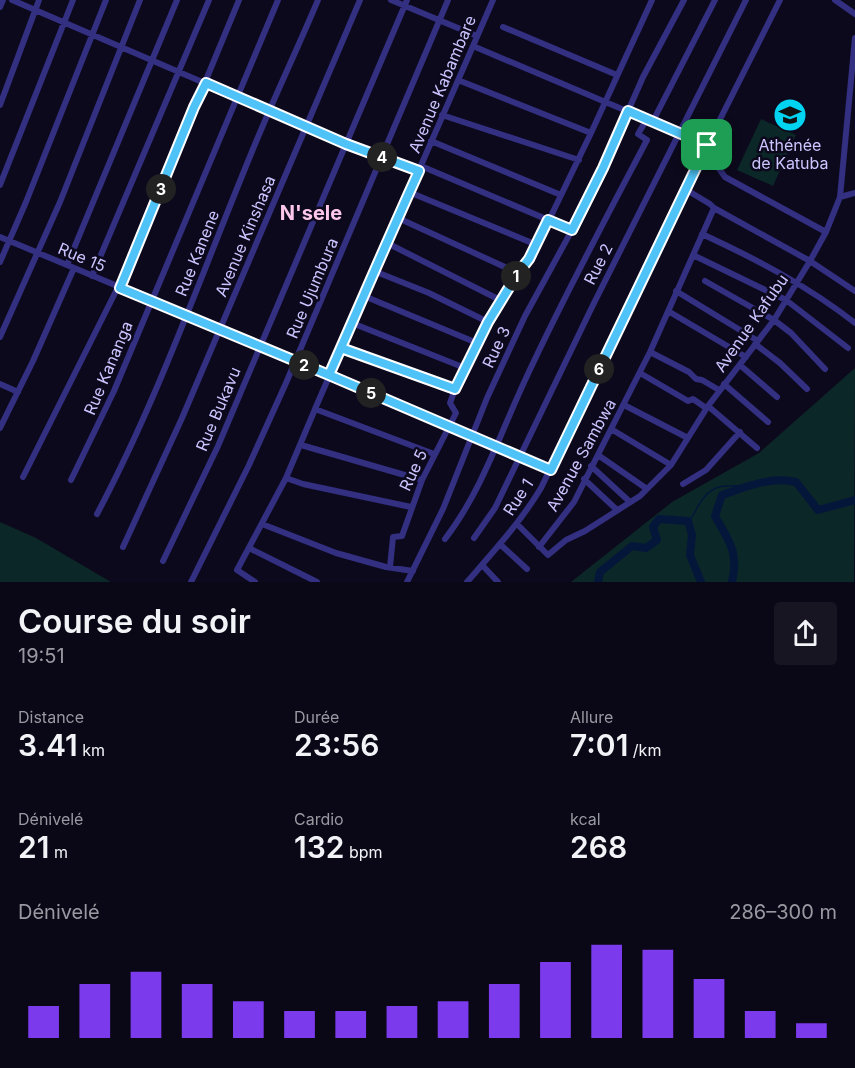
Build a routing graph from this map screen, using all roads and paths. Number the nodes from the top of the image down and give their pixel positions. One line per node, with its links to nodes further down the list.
1 (3, 0): 23 (street)
2 (12, 0): 24 (street)
3 (39, 0): 24 (street)
4 (73, 0): 27 (street)
5 (106, 0): 29 (street)
6 (140, 0): 32 (street)
7 (177, 0): 34 (street)
8 (209, 0): 35 (street)
9 (240, 0): 38 (street)
10 (278, 0): 40 (street, Rue Kananga)
11 (318, 0): 43 (street, Rue Kanene)
12 (360, 0): 47 (street, Avenue Kinshasa)
13 (391, 0): 22 (street)
14 (448, 0): 26 (street, Rue Ujumbura)
15 (493, 0): 30 (street, Avenue Kabambare)
16 (652, 0): 36 (street, Rue 5)
17 (684, 0): 44 (street, Rue 3)
18 (715, 0): 46 (street)
19 (746, 0): 48 (street, Rue 2)
20 (780, 0): 52 (street, Rue 1)
21 (835, 0): 25 (street)
22 (406, 3): 26 (street); 51 (street, Rue Bukavu)
23 (0, 7)
24 (34, 10): 27 (street); 42 (street)
25 (855, 14)
26 (439, 21): 30 (street); 54 (street, Rue Ujumbura)
27 (64, 22): 29 (street); 57 (street)
28 (503, 27): 36 (street)
29 (92, 34): 32 (street); 70 (street)
30 (477, 36): 33 (street, Avenue Kabambare)
31 (855, 38): 39 (street, Avenue Kafubu)
32 (120, 46): 34 (street); 73 (street)
33 (473, 46): 37 (street, Avenue Kabambare); 41 (street)
34 (151, 60): 35 (street); 77 (street)
35 (178, 71): 38 (street); 80 (street)
36 (616, 75): 41 (street, Rue 5)
37 (458, 80): 45 (street, Avenue Kabambare); 49 (street)
38 (206, 83): 40 (street); 83 (street)
39 (853, 83): 62 (street, Avenue Kafubu)
40 (237, 96): 43 (street); 87 (street, Rue Kananga)
41 (604, 102): 44 (street); 49 (street, Rue 5)
42 (0, 105)
43 (270, 110): 47 (street); 91 (street, Rue Kanene)
44 (628, 111): 46 (street); 66 (street, Rue 3)
45 (442, 115): 50 (street, Avenue Kabambare); 55 (street)
46 (650, 120): 48 (street); 129 (street)
47 (307, 126): 51 (street); 96 (street, Avenue Kinshasa)
48 (679, 132): 52 (street); 133 (street, Rue 2)
49 (591, 133): 55 (street, Rue 5)
50 (431, 141): 56 (street, Avenue Kabambare); 61 (street)
51 (346, 144): 54 (street); 100 (street, Rue Bukavu)
52 (707, 145): 53 (street, Rue 1)
53 (701, 156): 58 (street, Rue 1); 67 (street)
54 (382, 157): 56 (street); 105 (street, Rue Ujumbura)
55 (579, 159): 61 (street, Rue 5)
56 (420, 169): 59 (street, Avenue Kabambare); 65 (street)
57 (0, 184)
58 (685, 189): 63 (street); 136 (street, Rue 1)
59 (409, 192): 64 (street, Avenue Kabambare); 72 (street)
60 (855, 193): 62 (street)
61 (561, 195): 65 (street, Rue 5)
62 (840, 197): 67 (street, Avenue Kafubu)
63 (714, 208): 68 (street, Avenue Sambwa); 75 (street)
64 (398, 218): 71 (street, Avenue Kabambare); 79 (street)
65 (548, 220): 66 (street); 72 (street, Rue 5)
66 (572, 230): 126 (street, Rue 3)
67 (826, 232): 75 (street, Avenue Kafubu)
68 (702, 234): 74 (street, Avenue Sambwa); 82 (street)
69 (0, 237): 70 (street, Rue 15)
70 (9, 240): 73 (street, Rue 15); 76 (street)
71 (387, 243): 78 (street, Avenue Kabambare); 88 (street)
72 (537, 245): 79 (street, Rue 5)
73 (38, 253): 77 (street, Rue 15); 97 (street)
74 (693, 255): 84 (street, Avenue Sambwa); 89 (street)
75 (810, 261): 82 (street, Avenue Kafubu); 85 (street)
76 (0, 262)
77 (71, 267): 80 (street, Rue 15); 116 (street)
78 (374, 271): 86 (street, Avenue Kabambare); 94 (street)
79 (518, 273): 88 (street, Rue 5)
80 (92, 276): 83 (street, Rue 15)
81 (705, 281): 92 (street)
82 (797, 282): 89 (street, Avenue Kafubu); 95 (street)
83 (119, 287): 87 (street, Rue 15); 137 (street)
84 (676, 291): 90 (street, Avenue Sambwa); 99 (street)
85 (855, 291)
86 (364, 297): 93 (street, Avenue Kabambare); 98 (street)
87 (152, 300): 91 (street, Rue 15); 140 (street, Rue Kananga)
88 (500, 300): 94 (street, Rue 5)
89 (786, 300): 92 (street, Avenue Kafubu); 102 (street)
90 (668, 311): 103 (street, Avenue Sambwa); 104 (street)
91 (187, 316): 96 (street, Rue 15); 147 (street, Rue Kanene)
92 (774, 320): 99 (street, Avenue Kafubu); 108 (street)
93 (352, 322): 101 (street, Avenue Kabambare); 107 (street)
94 (488, 322): 98 (street, Rue 5)
95 (855, 323)
96 (220, 329): 100 (street, Rue 15); 153 (street, Avenue Kinshasa)
97 (0, 337)
98 (477, 343): 107 (street, Rue 5)
99 (756, 343): 104 (street, Avenue Kafubu); 114 (street)
100 (259, 346): 105 (street, Rue 15); 156 (street, Rue Bukavu)
101 (341, 348): 110 (street, Avenue Kabambare); 113 (street)
102 (848, 348)
103 (650, 352): 109 (street, Avenue Sambwa); 115 (street)
104 (746, 357): 106 (street, Avenue Kafubu)
105 (294, 362): 110 (street, Rue 15); 162 (street, Rue Ujumbura)
106 (740, 365): 112 (street, Avenue Kafubu); 117 (street)
107 (465, 368): 113 (street, Rue 5)
108 (825, 369)
109 (640, 373): 118 (street, Avenue Sambwa); 119 (street)
110 (329, 375): 120 (street, Avenue Kabambare); 122 (street, Rue 15)
111 (0, 384): 116 (street)
112 (724, 384): 115 (street, Avenue Kafubu); 121 (street)
113 (455, 389): 122 (street, Rue 5)
114 (807, 389)
115 (719, 390): 119 (street, Avenue Kafubu)
116 (18, 392): 123 (street)
117 (777, 397)
118 (624, 405): 124 (street, Avenue Sambwa); 127 (street)
119 (707, 407): 125 (street); 127 (street, Avenue Kafubu)
120 (315, 409): 128 (street, Avenue Kabambare); 131 (street)
121 (768, 422)
122 (450, 426): 126 (street, Rue 15); 131 (street, Rue 5)
123 (0, 429)
124 (611, 429): 132 (street, Avenue Sambwa); 134 (street)
125 (740, 432): 130 (street); 142 (street)
126 (474, 435): 129 (street, Rue 15); 160 (street, Rue 3)
127 (688, 438): 134 (street, Avenue Kafubu)
128 (301, 444): 138 (street, Avenue Kabambare); 141 (street)
129 (495, 445): 133 (street, Rue 15); 151 (street)
130 (757, 448)
131 (434, 454): 141 (street, Rue 5)
132 (598, 455): 135 (street, Avenue Sambwa); 143 (street)
133 (520, 456): 136 (street, Rue 15); 150 (street, Rue 2)
134 (671, 465): 143 (street, Avenue Kafubu)
135 (591, 466): 139 (street, Avenue Sambwa); 144 (street)
136 (551, 470): 149 (street, Rue 1)
137 (24, 477)
138 (286, 478): 145 (street); 148 (street, Avenue Kabambare)
139 (584, 479): 146 (street); 154 (street, Avenue Sambwa)
140 (71, 480)
141 (422, 480): 145 (street, Rue 5)
142 (682, 484)
143 (647, 489): 144 (street, Avenue Kafubu)
144 (630, 502): 146 (street, Avenue Kafubu)
145 (411, 507): 158 (street, Rue 5)
146 (617, 510): 154 (street, Avenue Kafubu)
147 (97, 514)
148 (262, 524): 155 (street, Avenue Kabambare); 158 (street)
149 (517, 524): 152 (street, Rue 1); 154 (street)
150 (474, 538)
151 (446, 539)
152 (501, 545): 157 (street, Rue 1); 159 (street)
153 (123, 547)
154 (539, 547)
155 (249, 548): 161 (street); 163 (street, Avenue Kabambare)
156 (163, 561)
157 (482, 565): 165 (street, Rue 1); 166 (street)
158 (390, 567): 160 (street)
159 (527, 569)
160 (413, 571): 164 (street, Rue 3)
161 (312, 581)
162 (191, 582)
163 (255, 582)
164 (407, 582)
165 (467, 582)
166 (498, 582)

